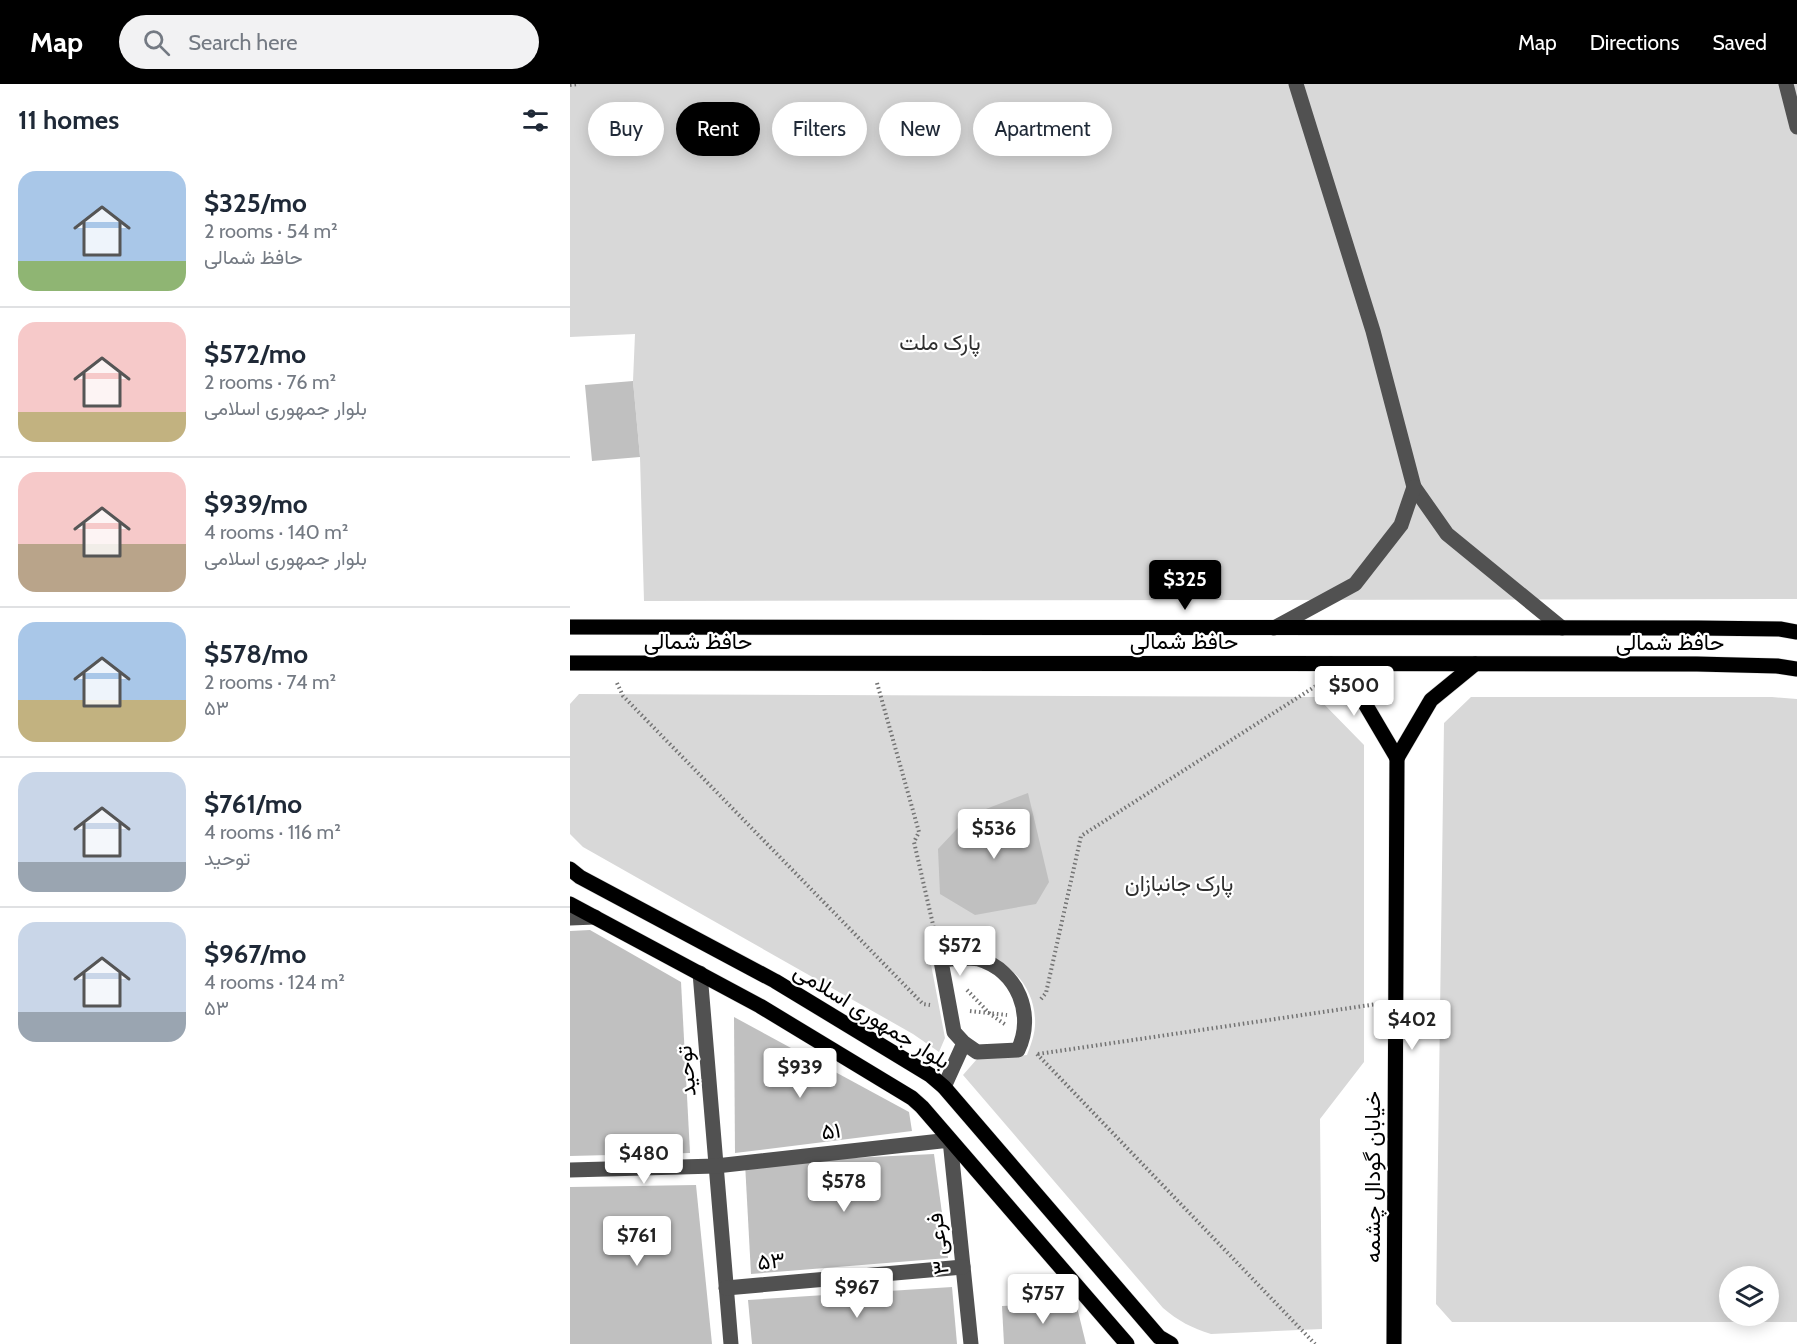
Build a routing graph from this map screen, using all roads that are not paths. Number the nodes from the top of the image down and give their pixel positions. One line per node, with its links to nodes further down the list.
1 (1296, 84): 4 (street)
2 (1786, 84): 3 (street)
3 (1797, 127)
4 (1414, 488): 6 (street); 7 (street)
5 (570, 627): 6 (main road, حافظ شمالی)
6 (1274, 628): 7 (main road, حافظ شمالی)
7 (1562, 628): 8 (main road, حافظ شمالی)
8 (1797, 632)
9 (570, 663): 11 (main road, حافظ شمالی)
10 (1475, 664): 11 (main road, حافظ شمالی); 12 (main road, حافظ شمالی); 13 (main road)
11 (1334, 668): 13 (main road)
12 (1797, 669)
13 (1396, 758): 30 (main road, خیابان گودال چشمه)
14 (570, 869): 20 (main road, بلوار جمهوری اسلامی)
15 (570, 904): 16 (main road)
16 (595, 917): 17 (street); 18 (main road)
17 (570, 918)
18 (700, 973): 21 (main road); 22 (street, توحید)
19 (964, 1043): 19 (street); 20 (street)
20 (944, 1087): 29 (main road, بلوار جمهوری اسلامی)
21 (950, 1140): 22 (street, ۵۱); 24 (street, فرعی ۳); 26 (main road)
22 (716, 1167): 23 (street, ۵۱); 25 (street, توحید)
23 (570, 1170)
24 (963, 1267): 25 (street, ۵۳); 28 (street, فرعی ۳)
25 (726, 1288): 27 (street, توحید)
26 (1124, 1343)
27 (731, 1344)
28 (971, 1344)
29 (1171, 1344)
30 (1394, 1344)

